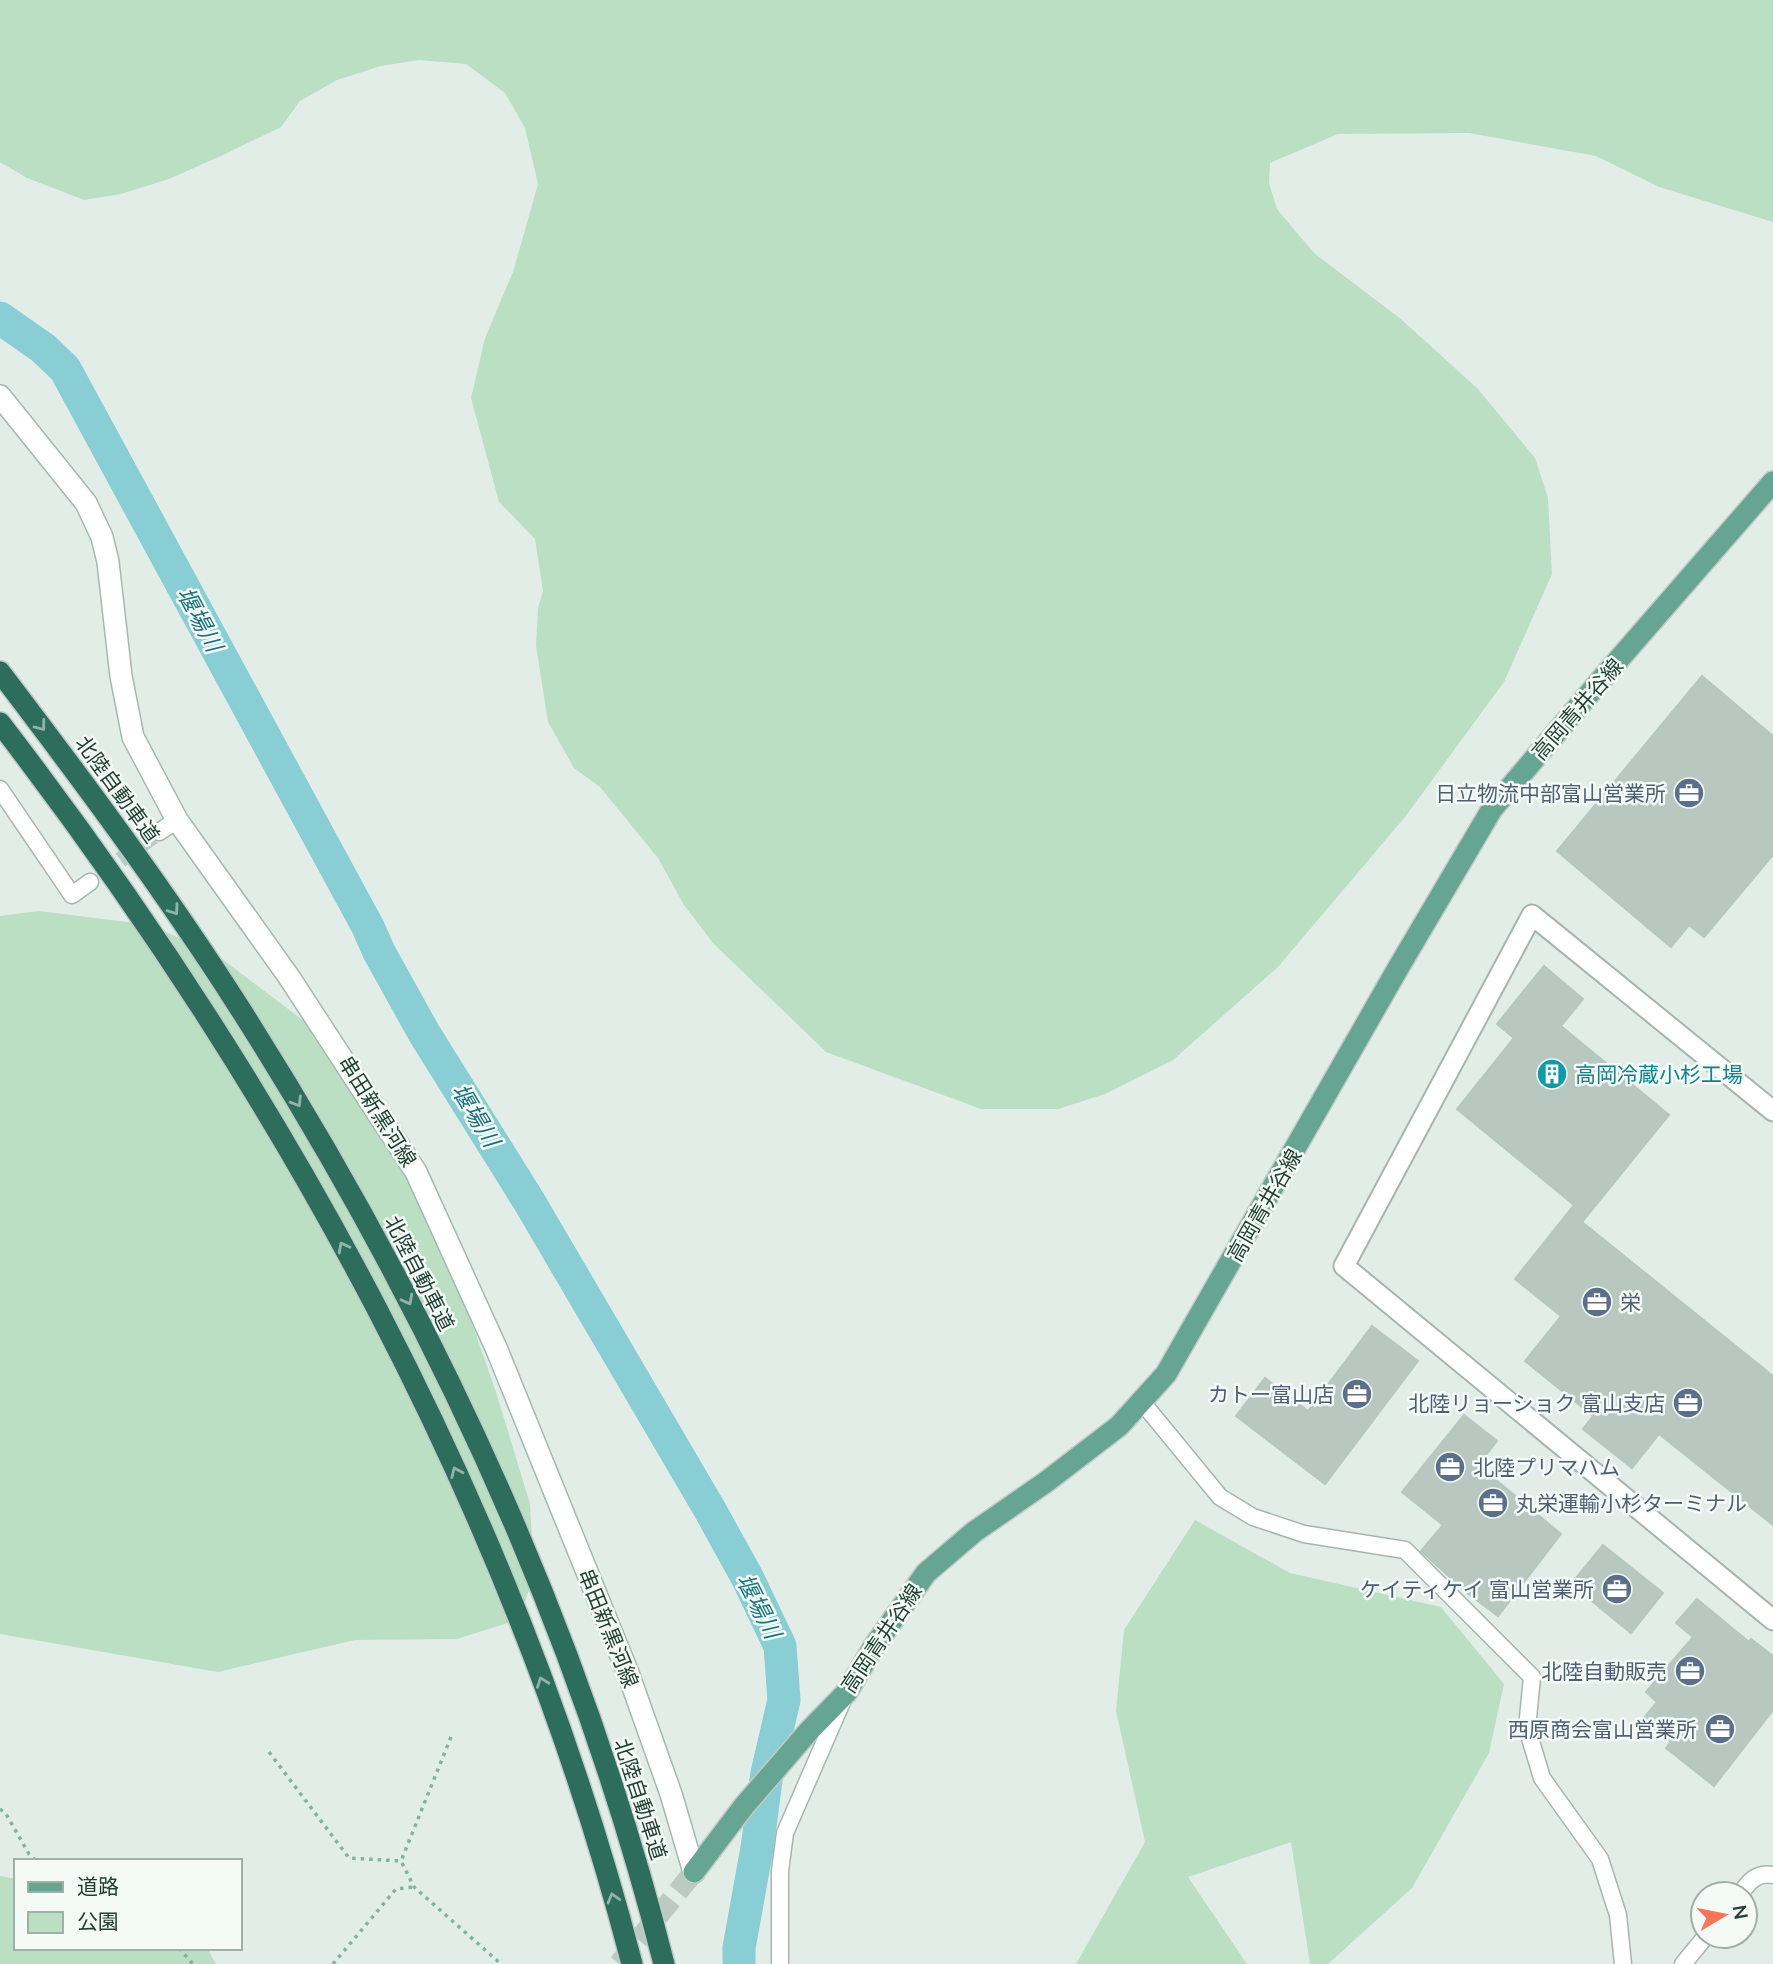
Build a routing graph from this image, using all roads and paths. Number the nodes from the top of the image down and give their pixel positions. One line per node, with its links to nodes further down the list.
1 (0, 396): 16 (main road, 串田新黒河線)
2 (1773, 482): 8 (main road, 高岡青井谷線)
3 (0, 671): 26 (highway, 北陸自動車道, one-way to 26)
4 (0, 723): 25 (highway, one-way to 4)
5 (0, 789): 6 (street)
6 (90, 882)
7 (1773, 1111): 9 (street)
8 (1142, 1402): 10 (main road, 高岡青井谷線); 28 (street)
9 (1773, 1620)
10 (847, 1692): 16 (main road, 高岡青井谷線); 27 (street)
11 (451, 1737): 15 (path)
12 (269, 1752): 15 (path)
13 (0, 1810): 14 (path)
14 (34, 1859)
15 (401, 1861): 19 (path)
16 (694, 1872)
17 (1773, 1875): 18 (street)
18 (1751, 1880)
19 (414, 1887): 23 (path); 24 (path)
20 (181, 1950): 22 (path)
21 (1694, 1950): 29 (street)
22 (193, 1964)
23 (333, 1964)
24 (501, 1964)
25 (632, 1964)
26 (664, 1964)
27 (780, 1964)
28 (1623, 1964)
29 (1683, 1964)

